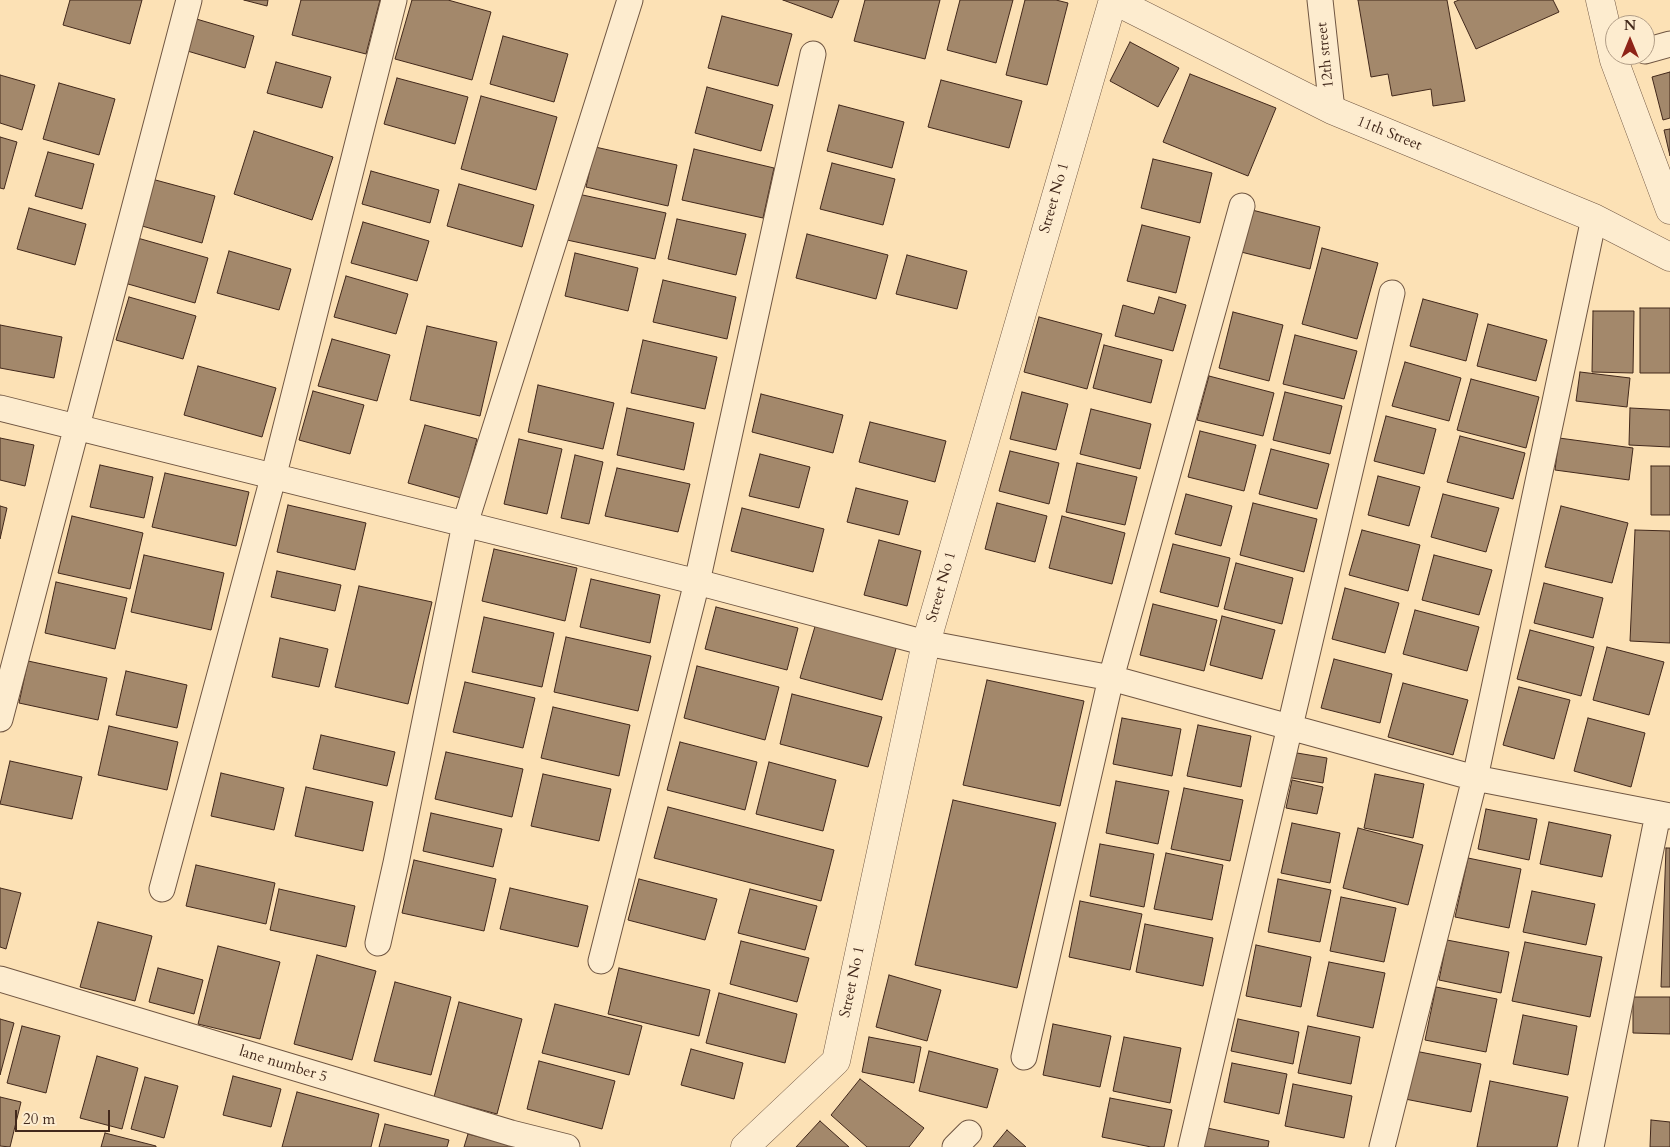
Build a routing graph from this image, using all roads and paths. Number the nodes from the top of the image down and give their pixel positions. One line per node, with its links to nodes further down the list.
1 (189, 0): 19 (street)
2 (394, 0): 20 (street)
3 (630, 0): 21 (street)
4 (1113, 0): 12 (street, 11th Street); 23 (street, Street No 1)
5 (1320, 0): 12 (street, 12th street)
6 (1600, 0): 7 (street)
7 (1606, 15)
8 (1670, 44): 9 (street)
9 (1655, 48)
10 (812, 54): 22 (street)
11 (1625, 65): 14 (street)
12 (1332, 110): 15 (street, 11th Street)
13 (1242, 206): 24 (street)
14 (1670, 210)
15 (1594, 218): 16 (street, 11th Street); 27 (street)
16 (1670, 257)
17 (1392, 292): 26 (street)
18 (0, 408): 19 (street)
19 (77, 428): 20 (street); 25 (street)
20 (273, 478): 21 (street); 29 (street)
21 (465, 524): 22 (street); 30 (street)
22 (697, 582): 23 (street); 31 (street)
23 (926, 643): 24 (street); 35 (street, Street No 1)
24 (1111, 678): 26 (street); 33 (street)
25 (0, 719)
26 (1290, 726): 27 (street); 36 (street)
27 (1475, 778): 28 (street); 37 (street)
28 (1664, 815): 38 (street)
29 (162, 889)
30 (378, 943)
31 (601, 961)
32 (0, 979): 34 (street, lane number 5)
33 (1024, 1058)
34 (567, 1147)
35 (745, 1147)
36 (1191, 1147)
37 (1382, 1147)
38 (1591, 1147)

